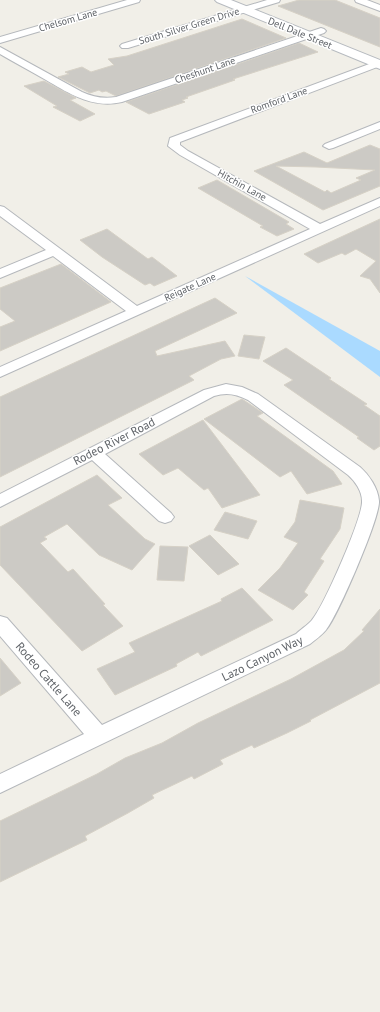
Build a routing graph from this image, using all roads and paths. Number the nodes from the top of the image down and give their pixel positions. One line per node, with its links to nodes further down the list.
1 (136, 0): 10 (street, Chelsom Lane)
2 (220, 0): 5 (main road, Dell Dale Street)
3 (276, 0): 6 (street)
4 (359, 0): 7 (street)
5 (245, 5): 6 (main road, Dell Dale Street); 9 (main road, Dell Dale Street); 11 (street, South Silver Green Drive)
6 (258, 5): 8 (main road, Dell Dale Street)
7 (380, 8)
8 (322, 31): 9 (street, Cheshunt Lane); 13 (main road, Dell Dale Street)
9 (308, 35): 12 (street, Cheshunt Lane); 13 (main road, Dell Dale Street)
10 (0, 40)
11 (126, 46)
12 (0, 50)
13 (379, 62): 15 (street, Romford Lane)
14 (380, 125): 16 (street)
15 (179, 137): 19 (street, Hitchin Lane)
16 (328, 146)
17 (380, 202): 19 (street, Reigate Lane)
18 (0, 210): 20 (street)
19 (320, 229): 22 (street, Reigate Lane)
20 (55, 251): 21 (street); 22 (street)
21 (0, 274)
22 (136, 312): 23 (street, Reigate Lane)
23 (0, 373)
24 (231, 388): 25 (street, Rodeo River Road); 29 (street, Lazo Canyon Way)
25 (93, 452): 26 (street, Rodeo River Road); 27 (street)
26 (0, 501)
27 (165, 517)
28 (0, 623): 29 (street, Rodeo Cattle Lane)
29 (99, 736): 30 (street, Lazo Canyon Way)
30 (0, 784)

